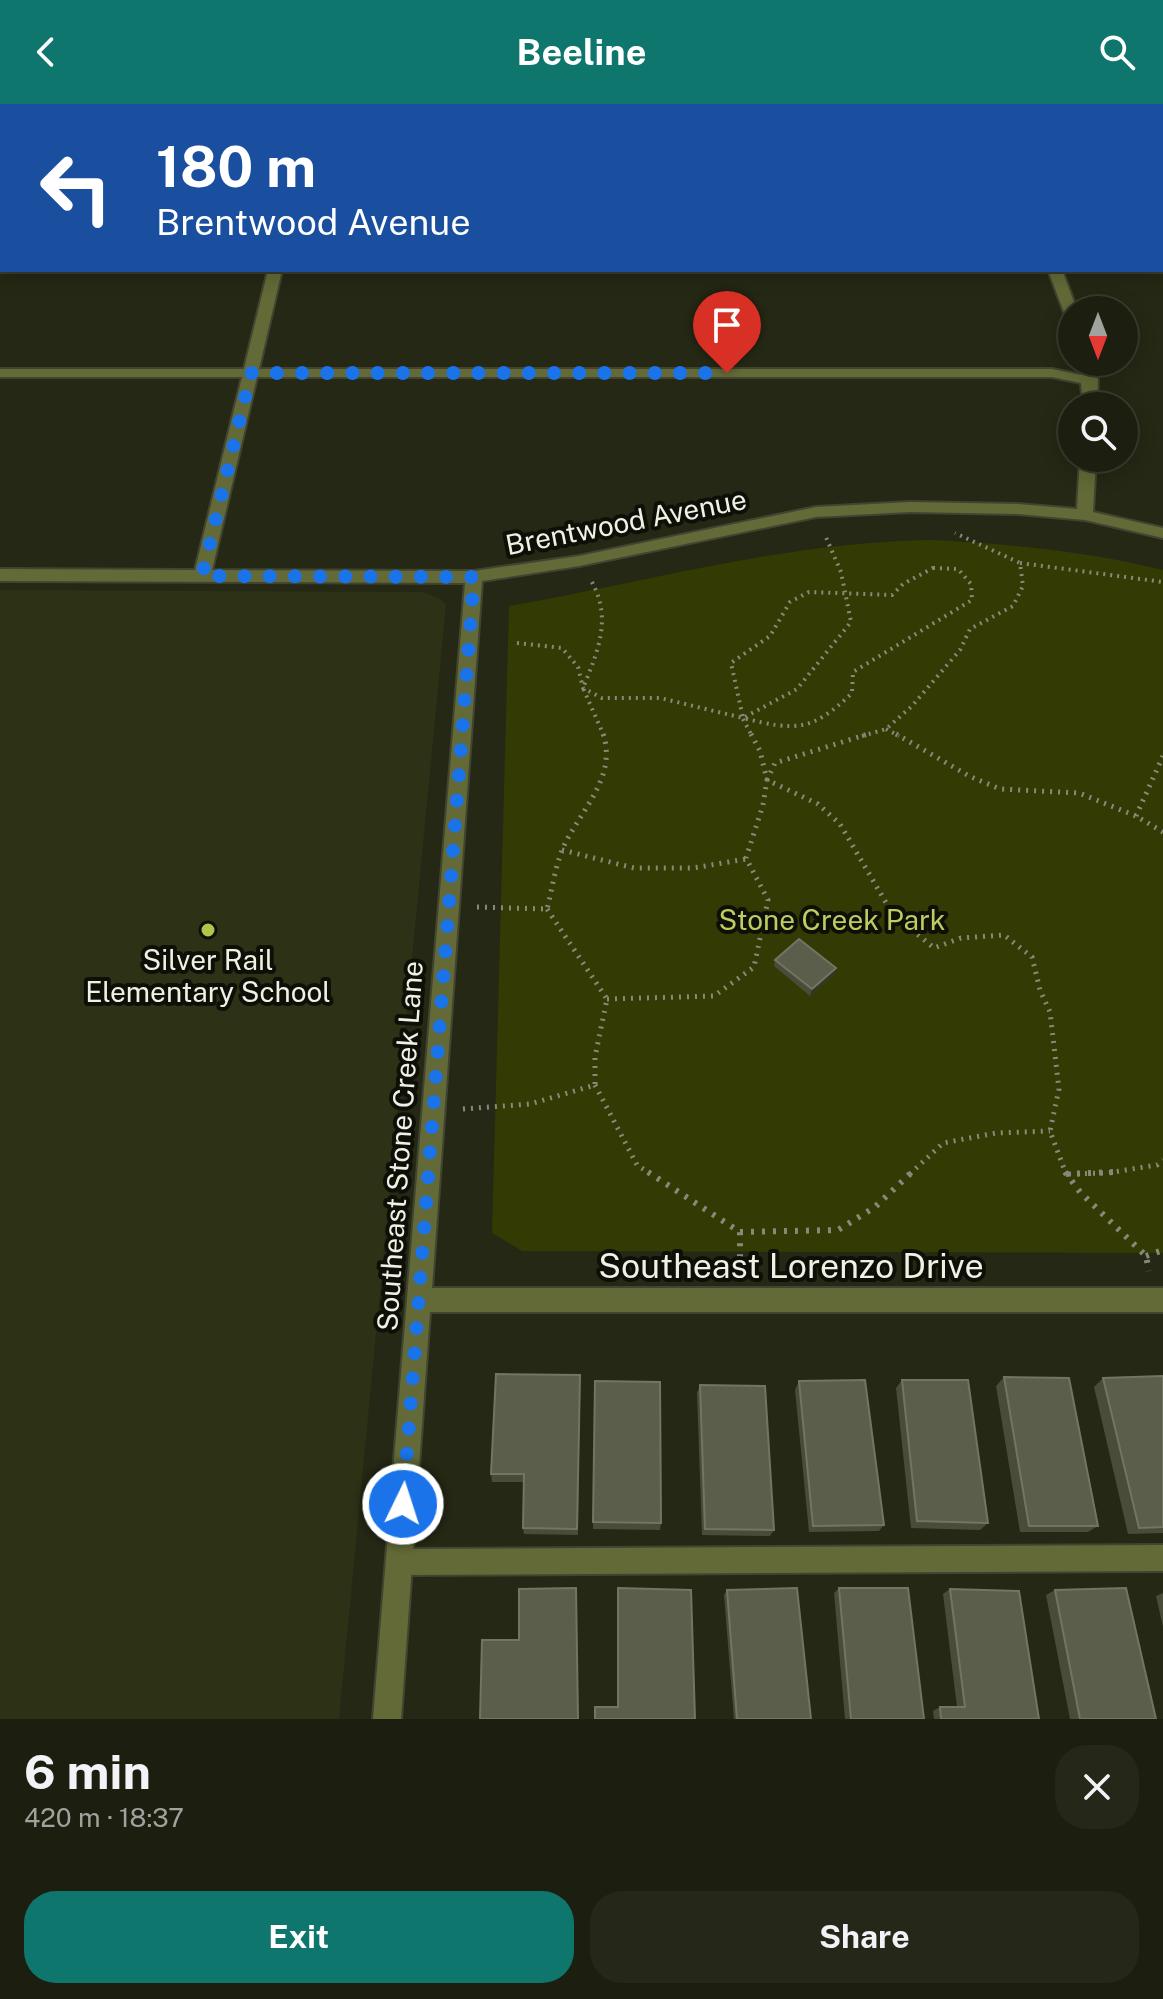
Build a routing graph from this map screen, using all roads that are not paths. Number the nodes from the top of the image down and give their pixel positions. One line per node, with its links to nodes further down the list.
1 (275, 272): 5 (street)
2 (1056, 272): 3 (street)
3 (1065, 296)
4 (0, 373): 5 (street)
5 (251, 373): 7 (street); 13 (street)
6 (1090, 376): 7 (street)
7 (1091, 381): 8 (street)
8 (1091, 392)
9 (1087, 472): 10 (street)
10 (1085, 515): 11 (street, Brentwood Avenue); 14 (street, Brentwood Avenue)
11 (1163, 533)
12 (0, 575): 13 (street, Brentwood Avenue)
13 (202, 576): 14 (street, Brentwood Avenue)
14 (474, 577): 15 (street, Southeast Stone Creek Lane)
15 (418, 1300): 16 (street, Southeast Lorenzo Drive); 18 (street, Southeast Stone Creek Lane)
16 (1163, 1300)
17 (1163, 1558): 18 (street)
18 (399, 1562): 19 (street, Southeast Stone Creek Lane)
19 (387, 1719)

